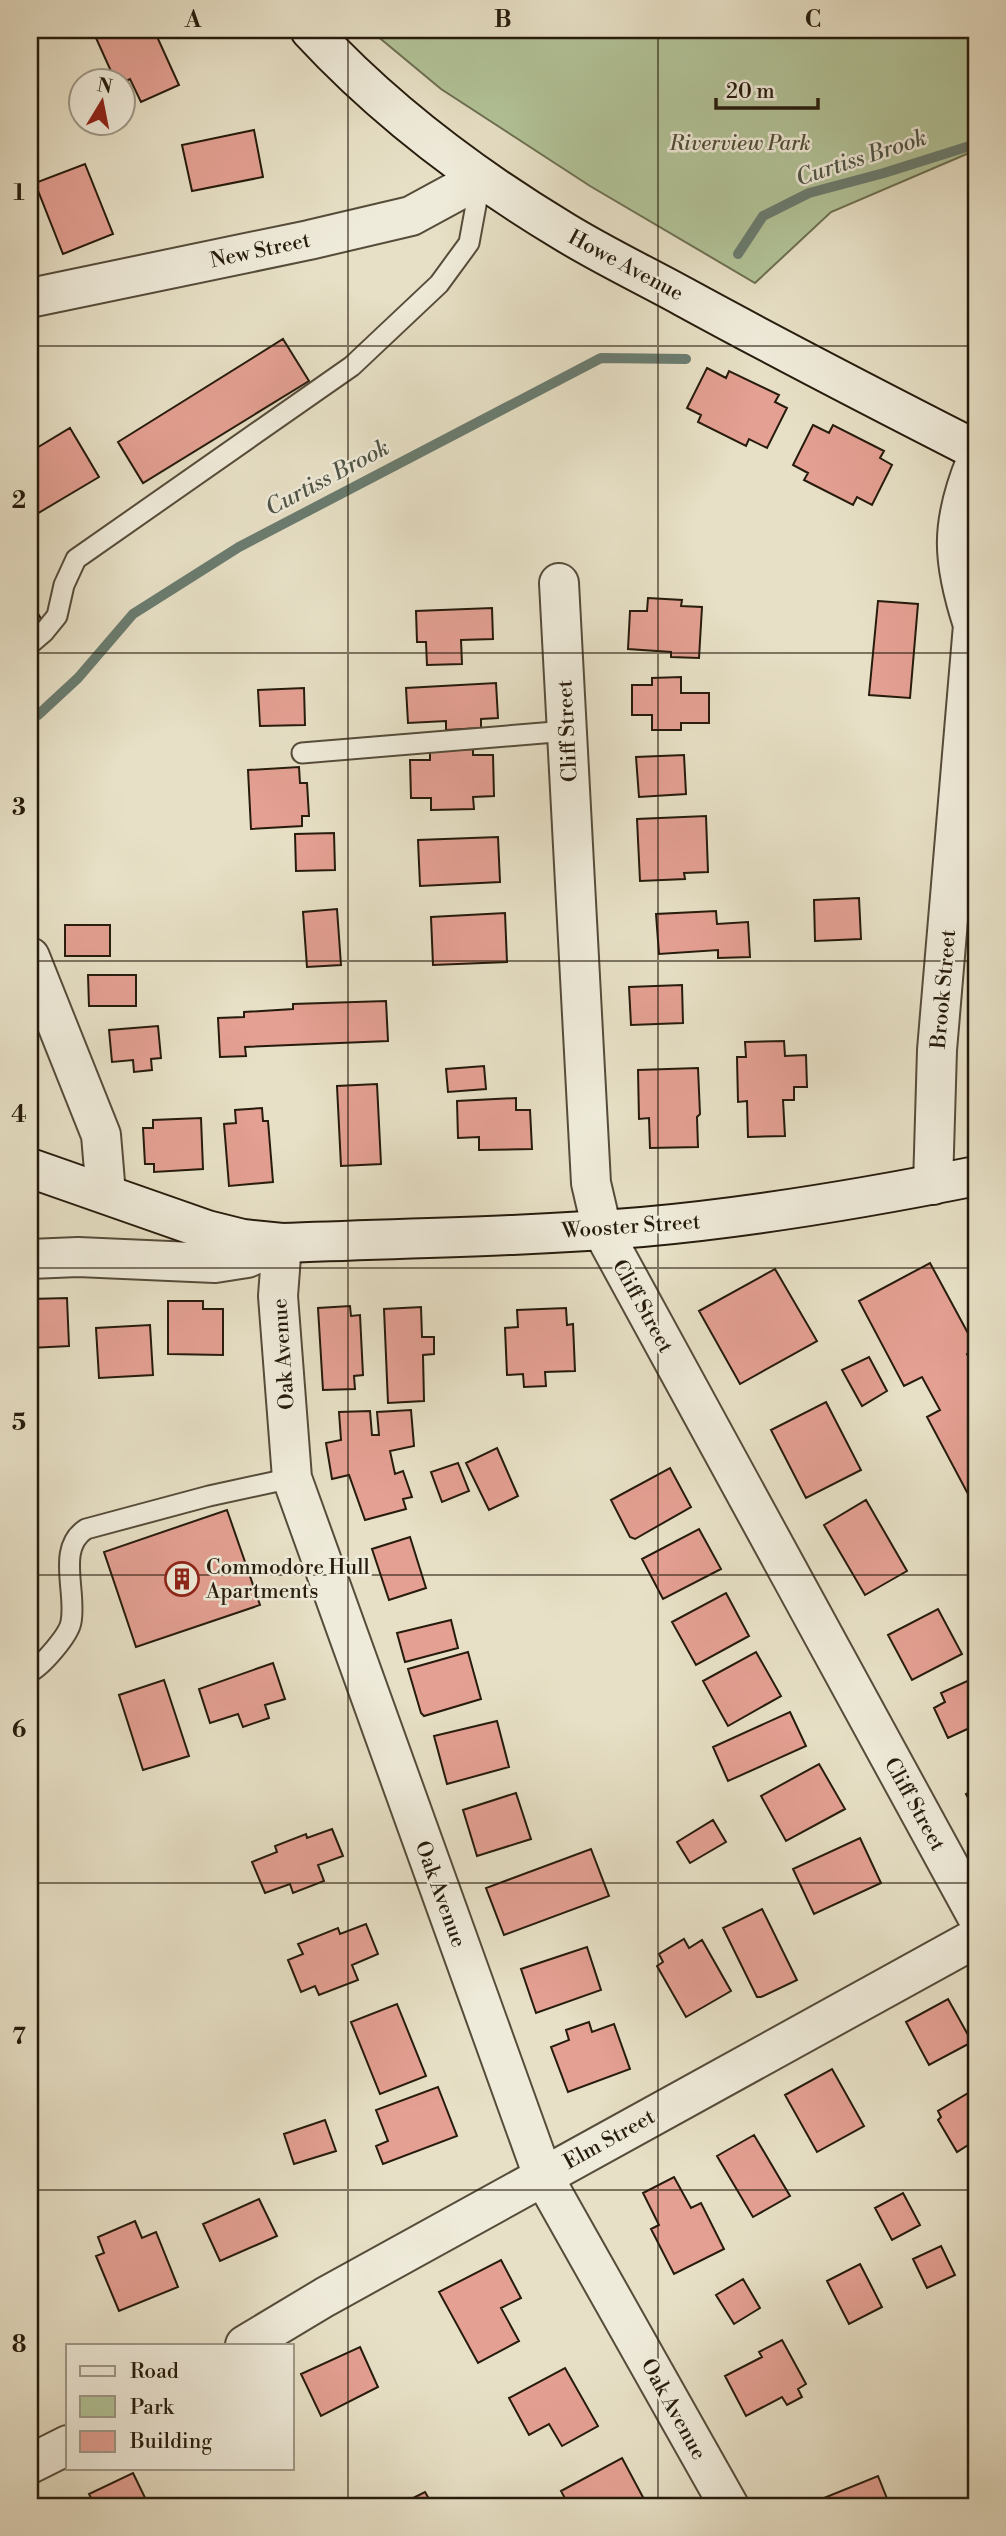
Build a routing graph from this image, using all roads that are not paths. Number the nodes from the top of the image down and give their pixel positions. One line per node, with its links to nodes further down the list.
1 (310, 30): 2 (street, Howe Avenue)
2 (481, 178): 3 (street, New Street); 4 (street, Howe Avenue); 8 (lane)
3 (30, 298)
4 (976, 450)
5 (976, 461): 7 (street, Brook Street)
6 (559, 583): 9 (street, Cliff Street)
7 (975, 622): 14 (street, Brook Street)
8 (30, 644)
9 (567, 731): 10 (lane); 16 (street, Cliff Street)
10 (302, 753)
11 (30, 957): 15 (street)
12 (30, 1168): 15 (street, Wooster Street)
13 (976, 1176): 14 (street, Wooster Street)
14 (933, 1185): 16 (street, Wooster Street)
15 (106, 1194): 17 (street, Wooster Street)
16 (602, 1230): 17 (street, Wooster Street); 21 (street, Cliff Street)
17 (282, 1243): 18 (street, Wooster Street); 19 (street, Oak Avenue)
18 (30, 1259)
19 (292, 1478): 20 (lane); 23 (street, Oak Avenue)
20 (30, 1672)
21 (976, 1915)
22 (976, 1938): 23 (street, Elm Street)
23 (543, 2176): 24 (street, Elm Street); 27 (street, Oak Avenue)
24 (247, 2344)
25 (66, 2446): 26 (street)
26 (30, 2465)
27 (729, 2506)

